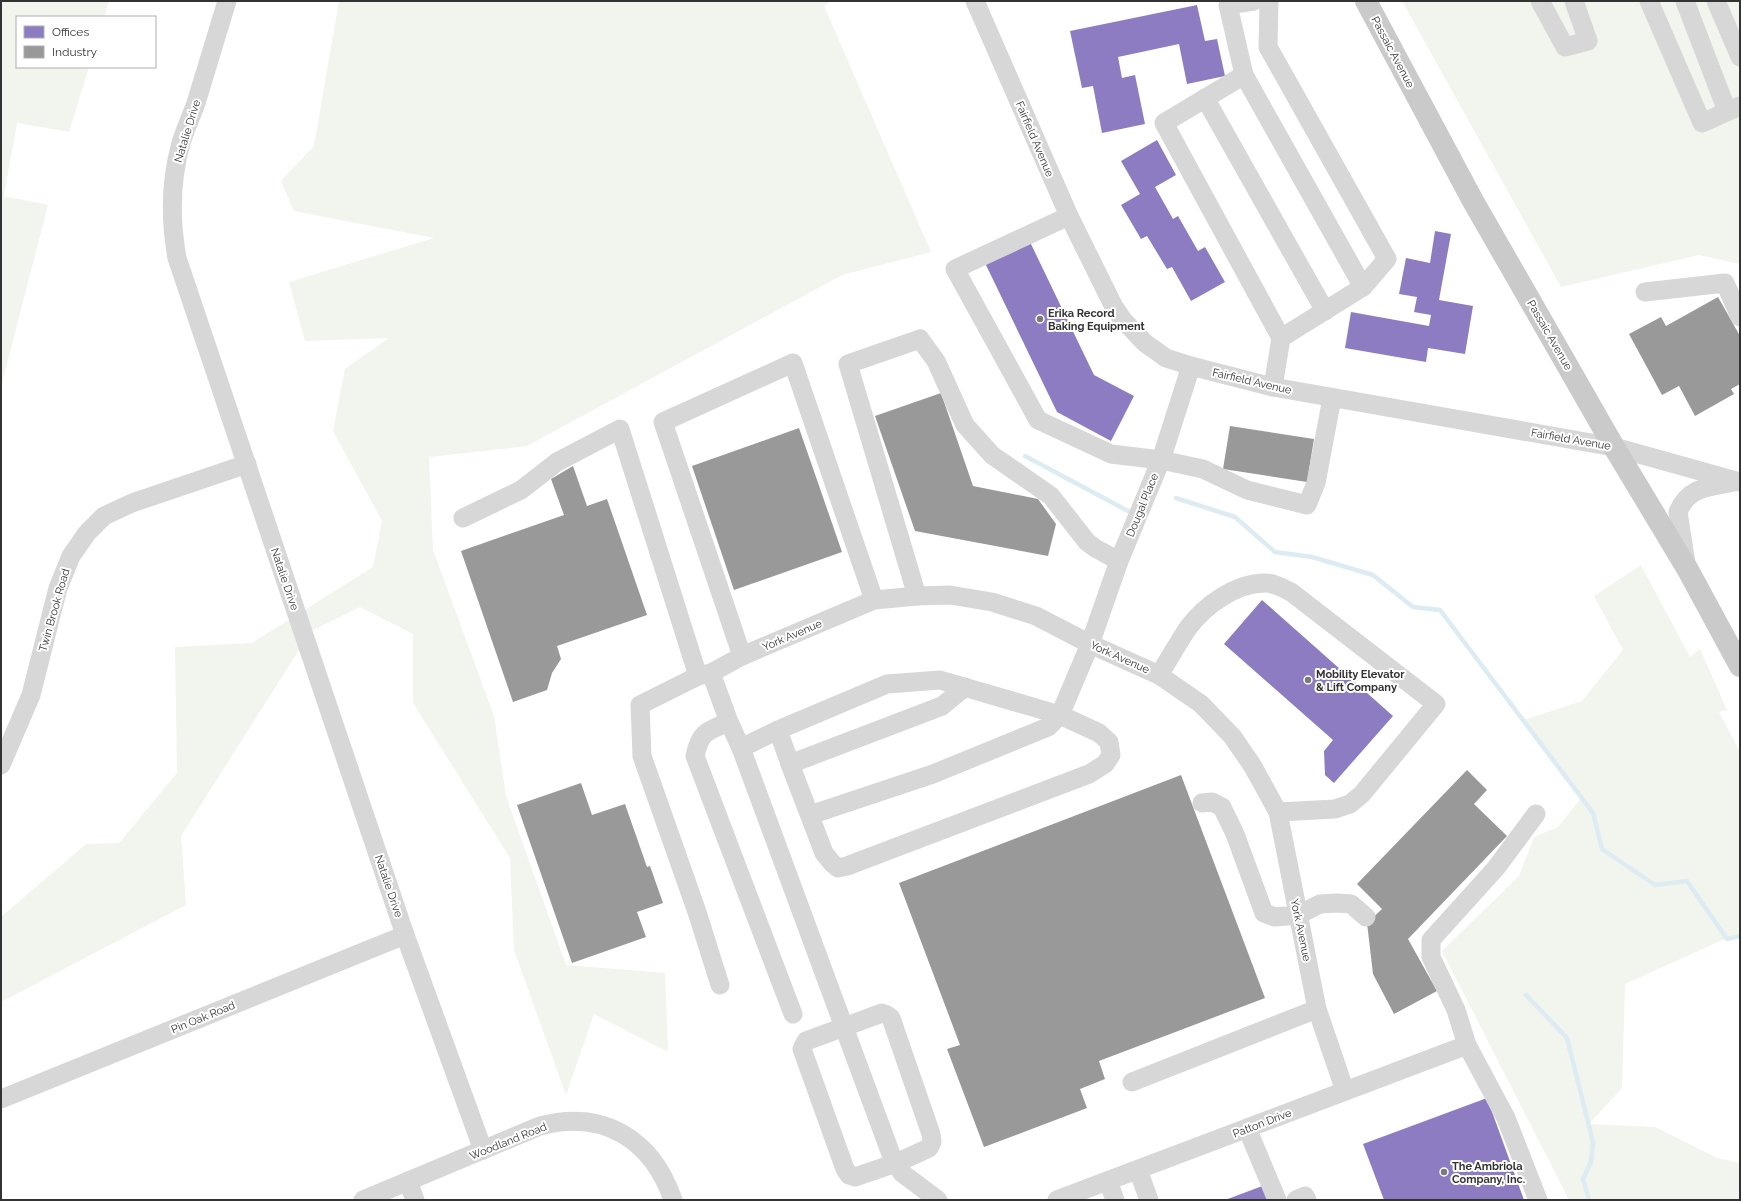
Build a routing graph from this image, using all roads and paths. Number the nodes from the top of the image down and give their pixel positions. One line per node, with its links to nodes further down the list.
1 (227, 1): 26 (street, Natalie Drive)
2 (975, 1): 15 (street, Fairfield Avenue)
3 (1254, 1): 12 (street)
4 (1269, 1): 16 (street)
5 (1366, 1): 24 (main road, Passaic Avenue)
6 (1540, 1): 7 (street)
7 (1574, 1)
8 (1650, 1): 14 (street)
9 (1685, 1): 14 (street)
10 (1716, 1): 11 (street)
11 (1740, 57)
12 (1244, 76): 13 (street); 16 (street)
13 (1205, 98): 18 (street); 20 (street)
14 (1734, 109)
15 (1069, 216): 21 (street, Fairfield Avenue); 25 (street)
16 (1363, 286): 18 (street)
17 (1645, 292): 19 (street)
18 (1325, 311): 20 (street)
19 (1740, 317)
20 (1281, 338): 22 (street)
21 (1191, 366): 22 (street, Fairfield Avenue); 25 (street, Dougal Place)
22 (1273, 387): 23 (street, Fairfield Avenue)
23 (1332, 398): 24 (street, Fairfield Avenue); 25 (street)
24 (1614, 447): 27 (street, Fairfield Avenue); 30 (main road, Passaic Avenue)
25 (1161, 460): 29 (street, Dougal Place)
26 (247, 464): 44 (street, Twin Brook Road); 51 (street, Natalie Drive)
27 (1739, 482): 30 (street)
28 (463, 518): 36 (street)
29 (1119, 561): 31 (street); 33 (street, Dougal Place)
30 (1688, 570): 35 (main road, Passaic Avenue)
31 (917, 596): 32 (street, York Avenue); 33 (street, York Avenue)
32 (874, 600): 34 (street, York Avenue); 34 (street)
33 (1090, 644): 37 (street, York Avenue); 39 (street, Dougal Place)
34 (742, 656): 36 (street, York Avenue)
35 (1740, 666)
36 (704, 675): 40 (street); 52 (street, York Avenue)
37 (1159, 675): 46 (street, York Avenue); 46 (street)
38 (965, 687): 39 (street); 41 (street); 43 (street)
39 (1060, 715): 48 (street); 48 (street)
40 (729, 722): 42 (street); 54 (street)
41 (778, 730): 42 (street); 43 (street)
42 (741, 748): 55 (street)
43 (790, 764): 48 (street)
44 (1, 765)
45 (1202, 803): 49 (street)
46 (1278, 812): 49 (street, York Avenue)
47 (1536, 814): 56 (street)
48 (810, 815)
49 (1298, 915): 50 (street); 53 (street, York Avenue)
50 (1366, 917)
51 (405, 935): 59 (street, Pin Oak Road); 61 (street, Natalie Drive)
52 (720, 985)
53 (1317, 1009): 57 (street); 58 (street, York Avenue)
54 (793, 1014)
55 (844, 1026): 62 (street); 62 (street); 62 (street)
56 (1467, 1045): 58 (street, Patton Drive); 76 (street)
57 (1132, 1082)
58 (1345, 1091): 60 (street, Patton Drive)
59 (1, 1099)
60 (1247, 1128): 63 (street, Patton Drive); 73 (street)
61 (483, 1150): 64 (street, Woodland Road); 68 (street, Woodland Road)
62 (896, 1163): 69 (street)
63 (1138, 1170): 65 (street, Patton Drive); 72 (street)
64 (408, 1181): 66 (street, Woodland Road); 67 (street)
65 (1108, 1181): 70 (street, Patton Drive); 71 (street)
66 (363, 1200)
67 (415, 1200)
68 (673, 1200)
69 (938, 1200)
70 (1057, 1200)
71 (1115, 1200)
72 (1149, 1200)
73 (1277, 1200)
74 (1296, 1200): 75 (street)
75 (1307, 1200)
76 (1538, 1200)

